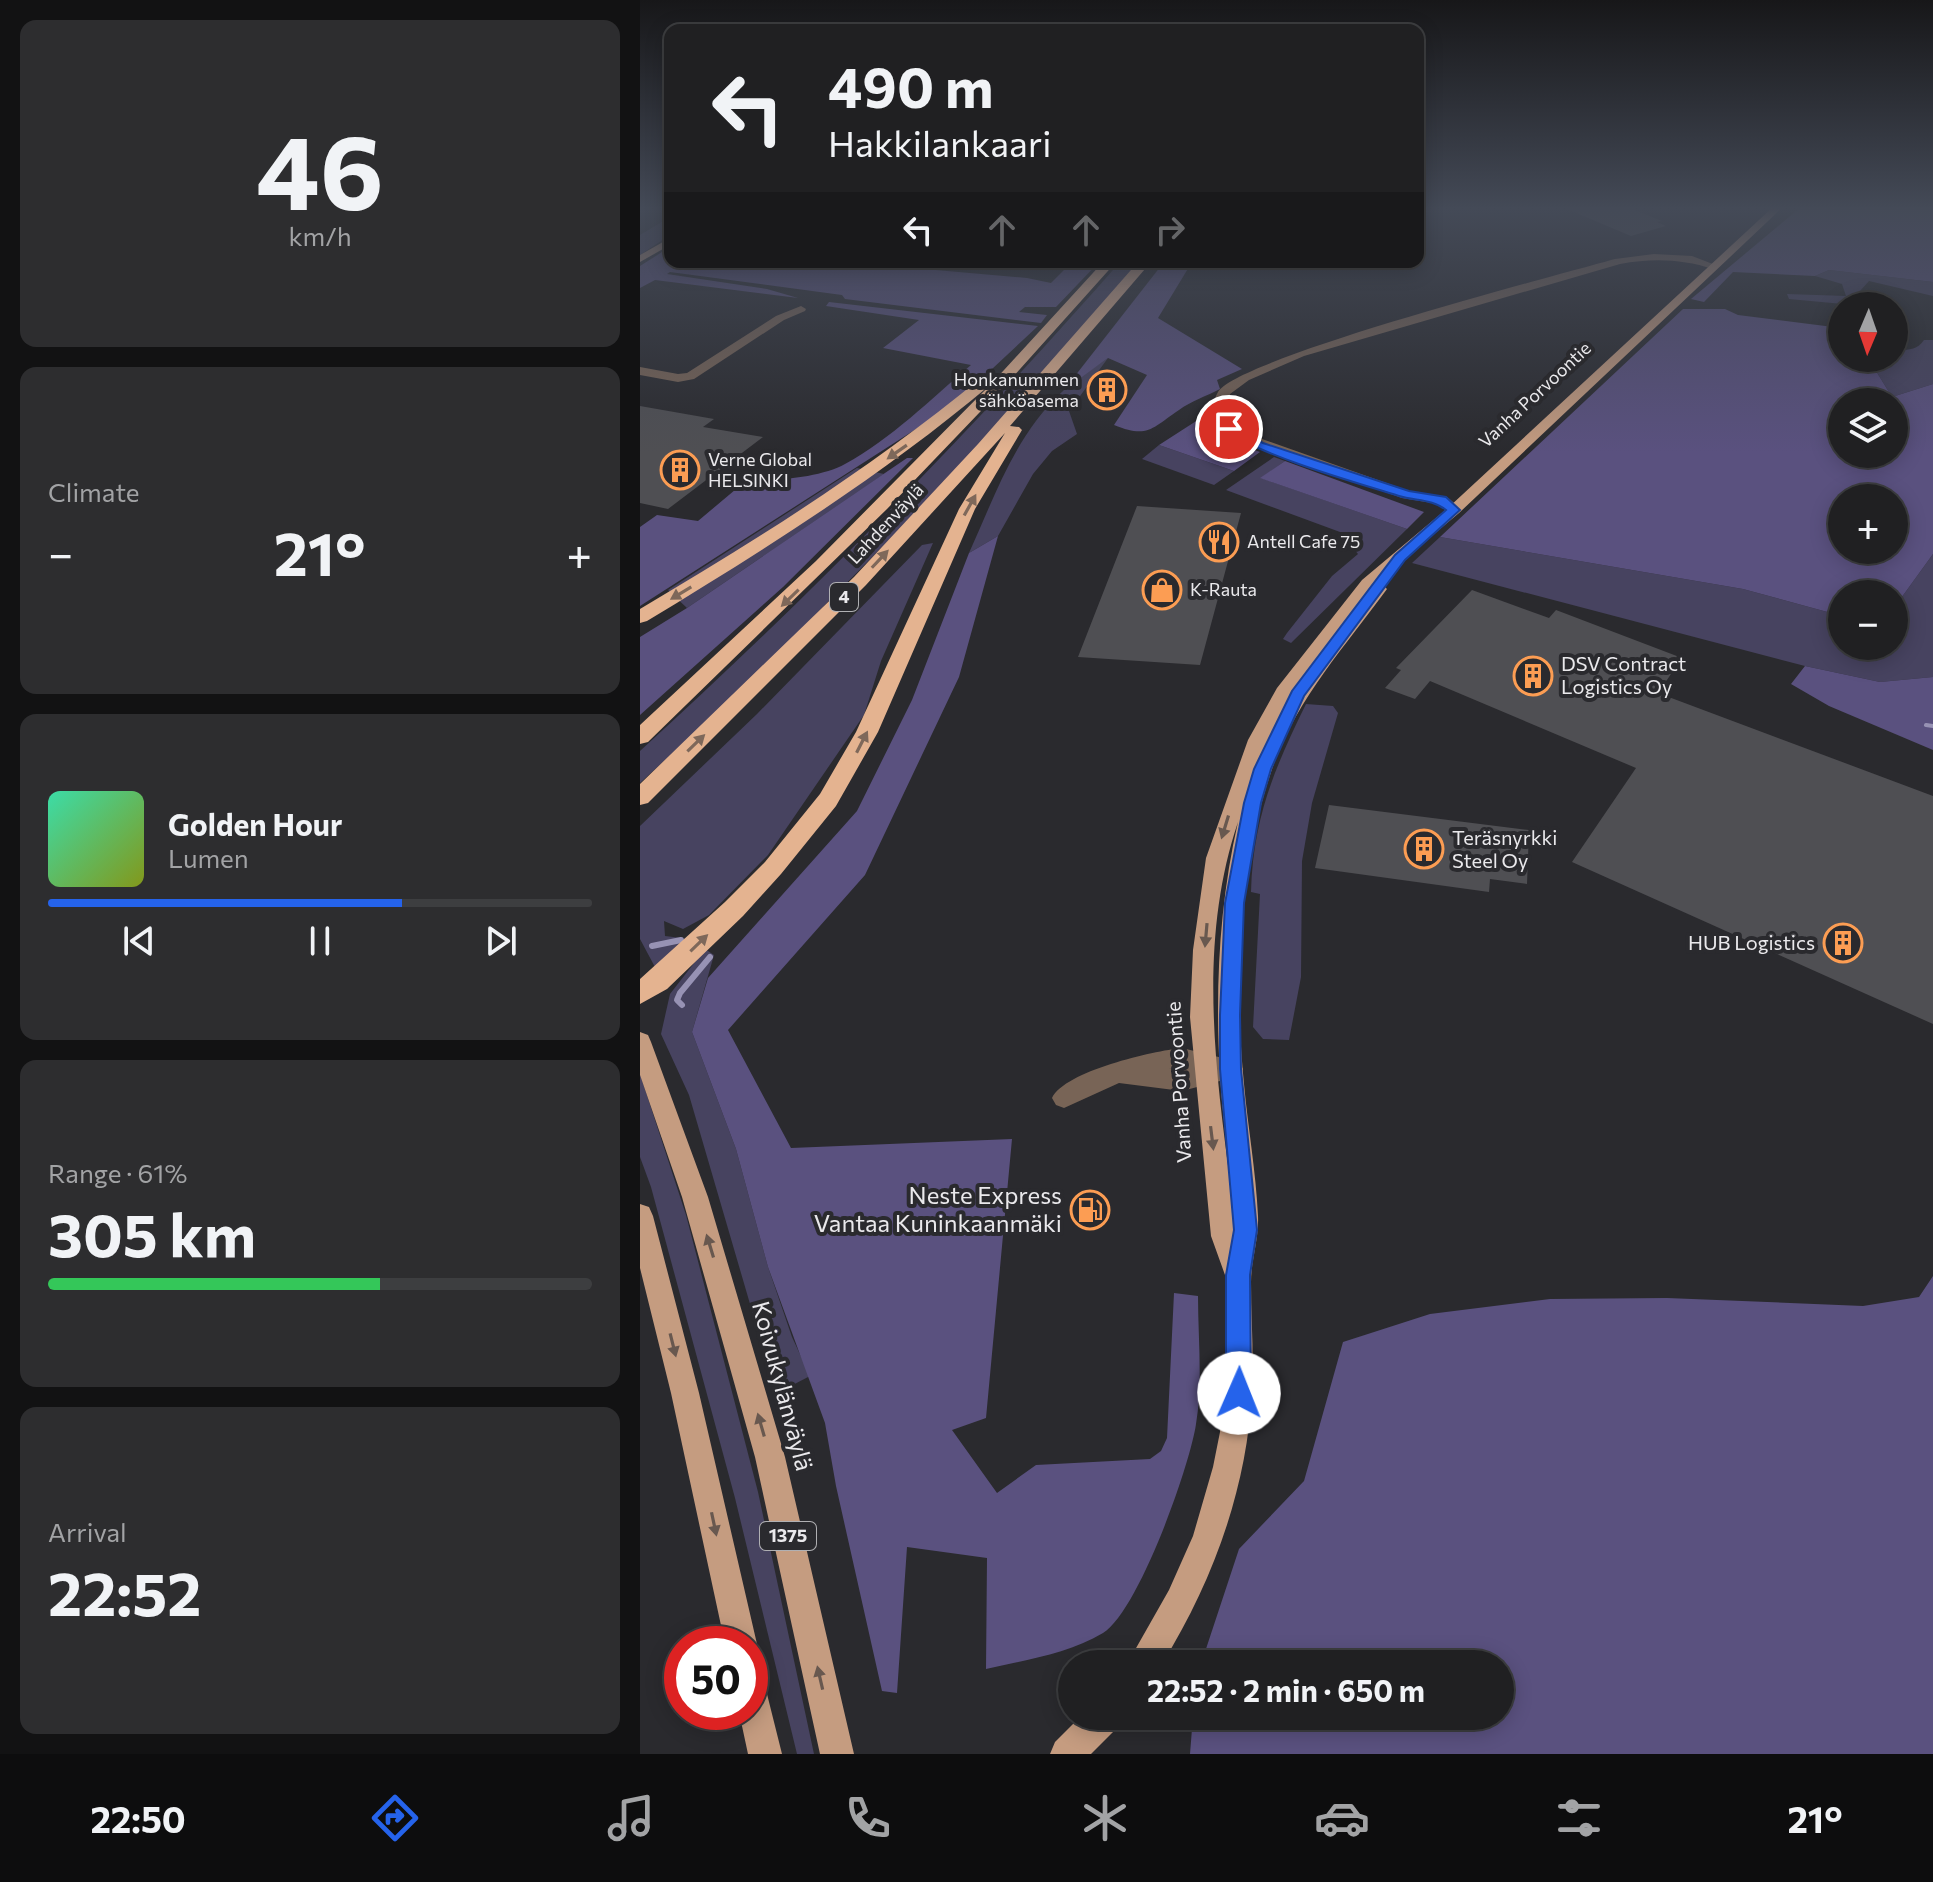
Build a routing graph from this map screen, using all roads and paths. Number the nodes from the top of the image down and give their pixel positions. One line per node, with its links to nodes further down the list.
1 (1086, 289): 6 (highway, Lahdenväylä / 4)
2 (1122, 289): 8 (highway, Lahdenväylä / 4)
3 (1523, 289): 9 (street)
4 (1689, 289): 9 (main road, Vanha Porvoontie)
5 (801, 309): 7 (street)
6 (1065, 313): 11 (highway, one-way to 11); 12 (highway, Lahdenväylä / 4, one-way to 12)
7 (640, 371)
8 (1037, 387): 13 (highway, Lahdenväylä / 4, one-way to 8); 14 (highway, one-way to 8)
9 (1454, 510): 10 (main road, Vanha Porvoontie)
10 (1400, 557): 16 (main road, Vanha Porvoontie); 17 (main road, Vanha Porvoontie, one-way to 17)
11 (640, 617)
12 (640, 737)
13 (640, 797)
14 (640, 993)
15 (640, 1042): 26 (main road, Koivukylänväylä / 1375, one-way to 15)
16 (1231, 1069): 17 (street); 20 (main road, Vanha Porvoontie)
17 (1204, 1070): 18 (street); 20 (main road, Vanha Porvoontie, one-way to 20)
18 (1064, 1098)
19 (640, 1216): 21 (main road, one-way to 21)
20 (1238, 1275): 22 (main road, Vanha Porvoontie)
21 (737, 1626)
22 (1152, 1650)
23 (760, 1730): 25 (main road)
24 (1091, 1730): 27 (main road)
25 (765, 1754)
26 (837, 1754)
27 (1067, 1754)

